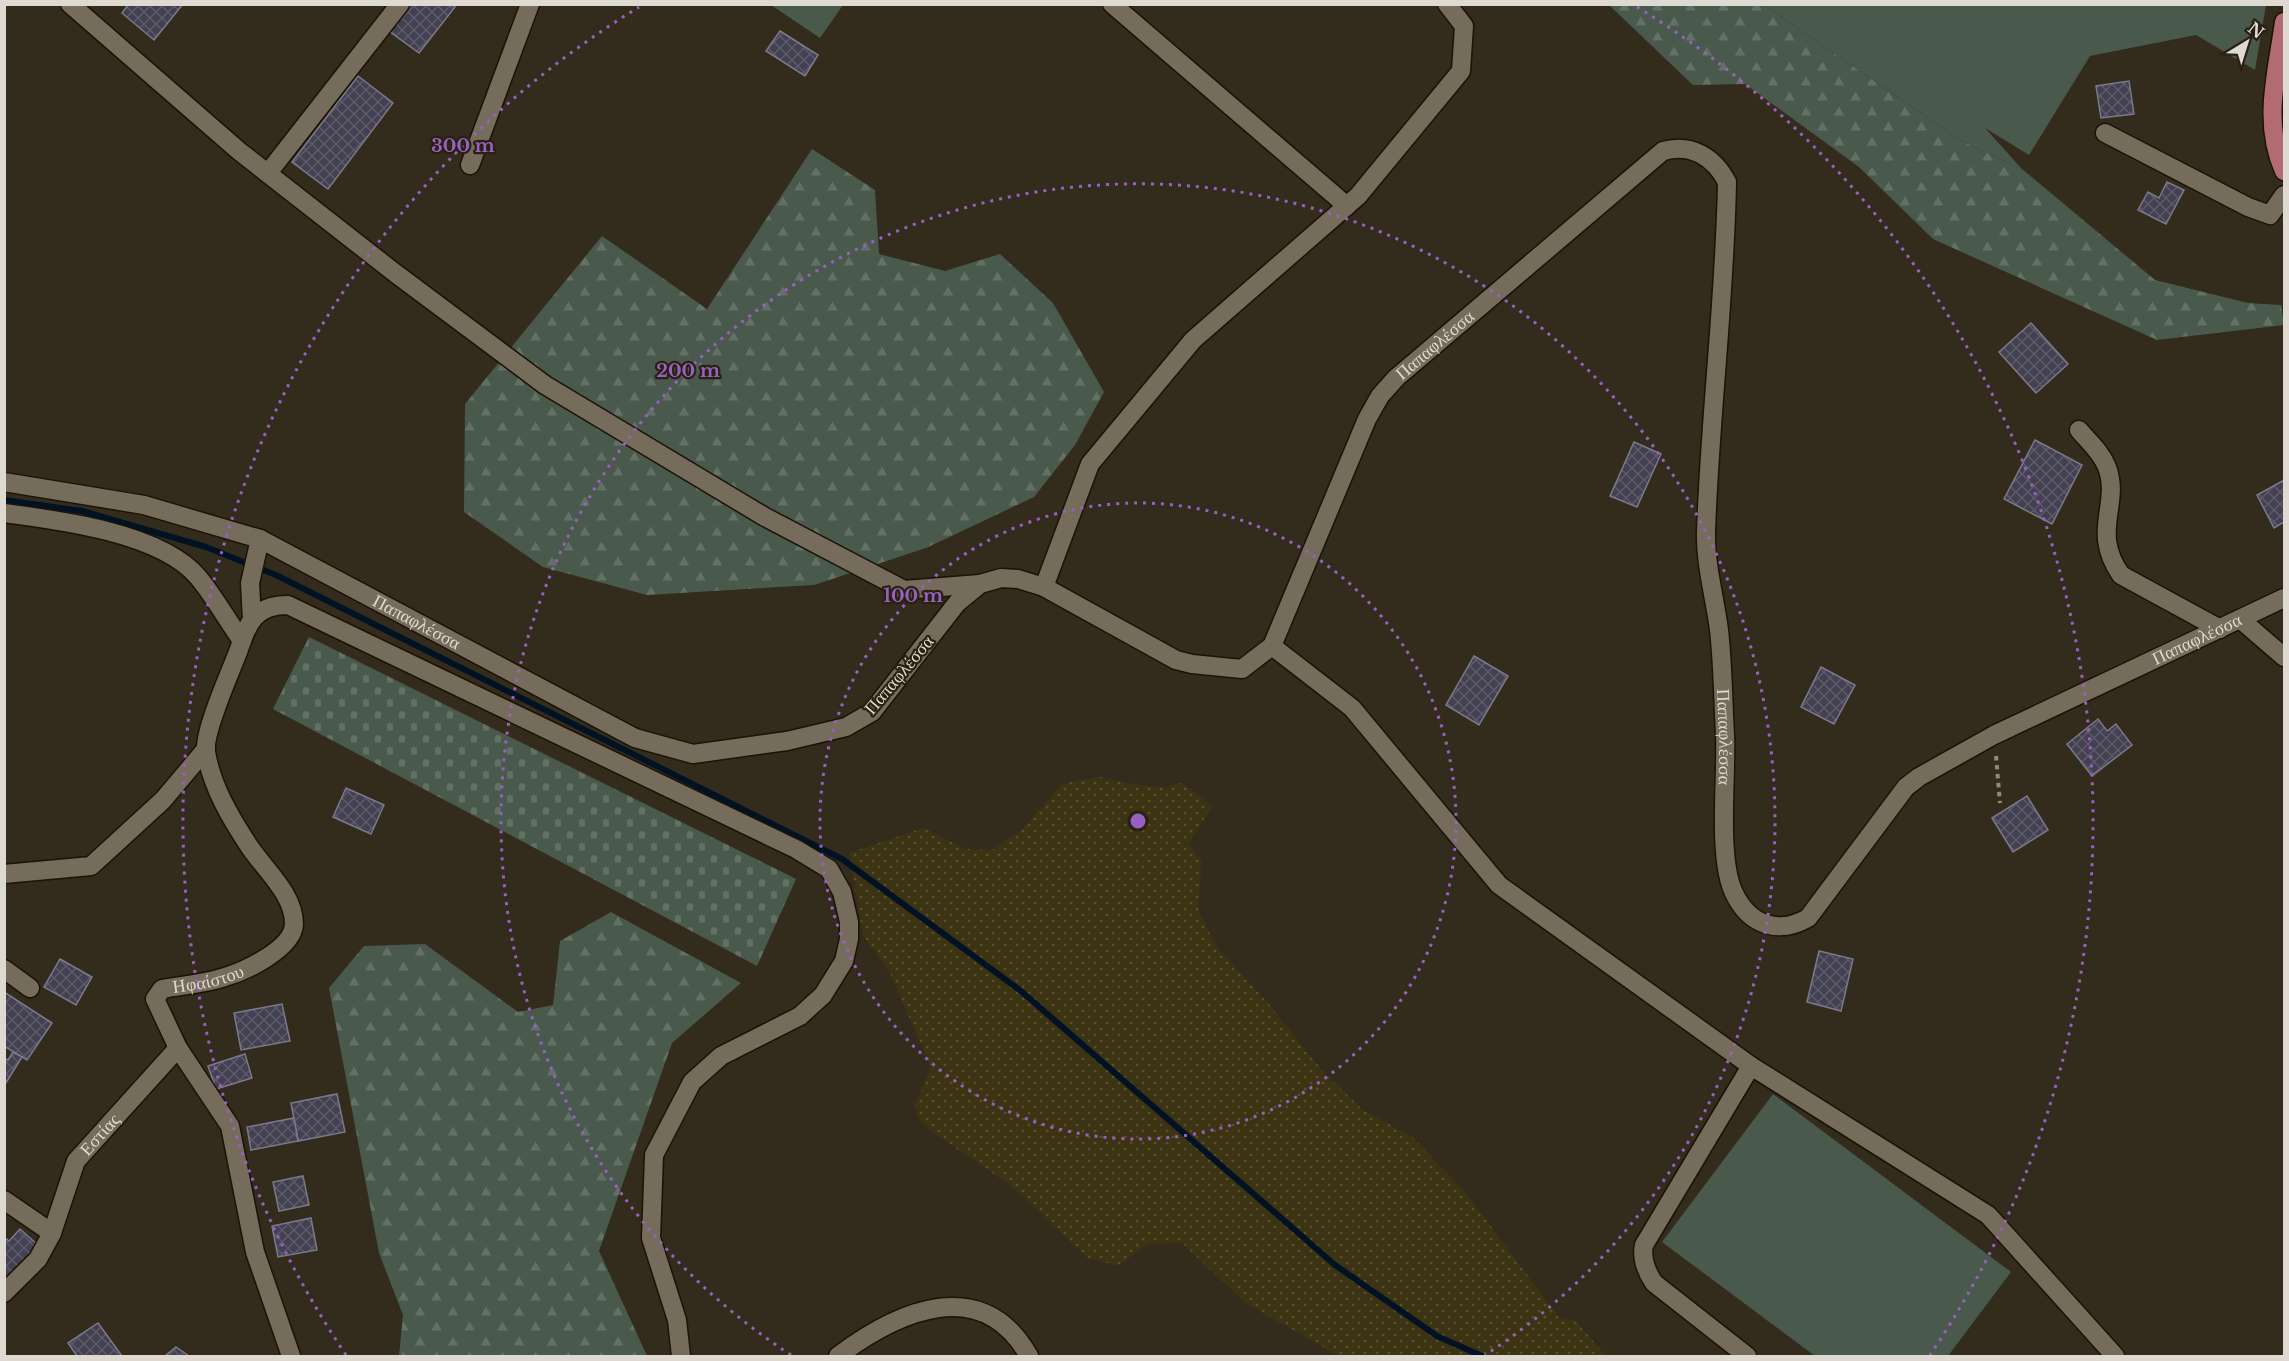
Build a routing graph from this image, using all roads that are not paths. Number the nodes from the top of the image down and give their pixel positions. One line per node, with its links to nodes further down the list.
1 (70, 4): 10 (street)
2 (400, 4): 10 (street)
3 (530, 4): 8 (street)
4 (1112, 4): 12 (street)
5 (1447, 4): 12 (street)
6 (2284, 22): 9 (main road)
7 (2105, 133): 11 (street)
8 (470, 165)
9 (2284, 171)
10 (268, 173): 17 (street)
11 (2284, 195)
12 (1347, 206): 18 (street)
13 (2079, 430): 22 (street)
14 (4, 482): 16 (street, Παπαφλέσσα)
15 (4, 513): 23 (street)
16 (259, 547): 17 (street, Παπαφλέσσα); 21 (street, Ηφαίστου)
17 (980, 584): 18 (street, Παπαφλέσσα)
18 (1044, 587): 24 (street, Παπαφλέσσα)
19 (2284, 598): 20 (street, Παπαφλέσσα)
20 (2240, 619): 22 (street, Παπαφλέσσα); 25 (street)
21 (252, 620): 23 (street, Ηφαίστου); 36 (street, Ηφαίστου)
22 (2220, 629): 24 (street, Παπαφλέσσα)
23 (242, 641): 26 (street, Ηφαίστου)
24 (1272, 646): 31 (street)
25 (2284, 657)
26 (206, 749): 27 (street); 30 (street, Ηφαίστου)
27 (4, 873)
28 (4, 969): 29 (street)
29 (30, 988)
30 (178, 1048): 33 (street, Εστίας); 35 (street, Ηφαίστου)
31 (1751, 1066): 39 (street); 40 (street)
32 (4, 1200): 33 (street)
33 (52, 1233): 34 (street, Εστίας)
34 (4, 1293)
35 (291, 1356)
36 (681, 1356)
37 (838, 1356): 38 (street)
38 (1029, 1356)
39 (1748, 1356)
40 (2115, 1356)

